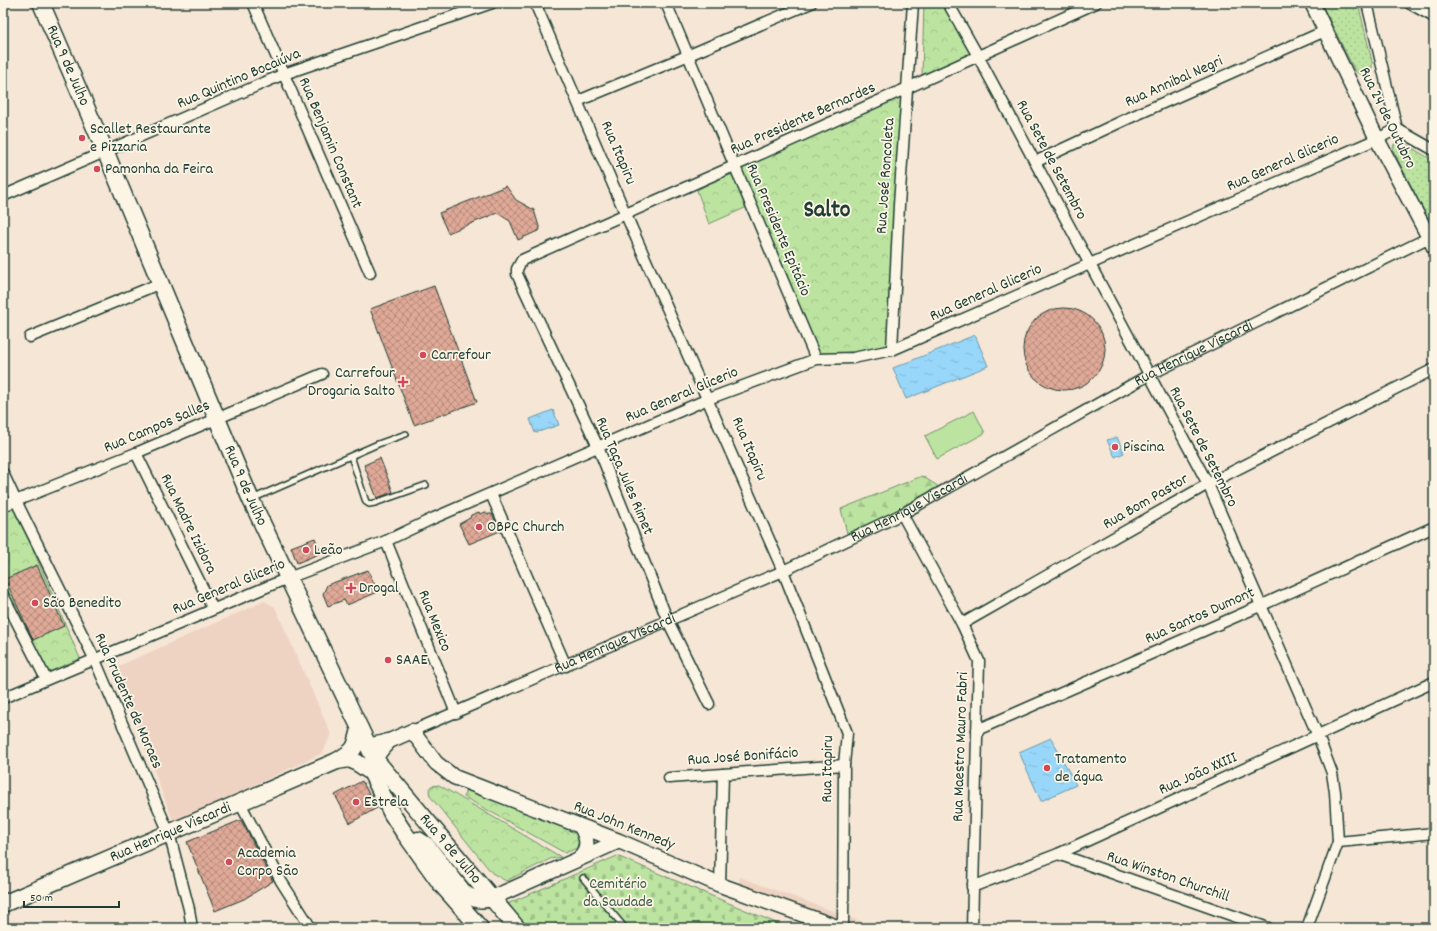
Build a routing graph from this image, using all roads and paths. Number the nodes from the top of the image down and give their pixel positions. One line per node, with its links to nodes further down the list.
1 (41, 3): 24 (main road, Rua 9 de Julho)
2 (253, 3): 18 (street, Rua Benjamin Constant)
3 (492, 3): 18 (street, Rua Quintino Bocaiúva)
4 (535, 3): 20 (street, Rua Itapiru)
5 (666, 3): 16 (street, Rua Presidente Epitácio)
6 (811, 3): 13 (street)
7 (913, 3): 19 (street, Rua José Roncoleta)
8 (948, 3): 17 (street, Rua Sete de Setembro)
9 (1096, 3): 17 (street, Rua Presidente Bernardes)
10 (1312, 3): 15 (street, Rua 24 de Outubro)
11 (1367, 3): 21 (street)
12 (1409, 3): 14 (street)
13 (799, 6): 16 (street)
14 (1434, 17)
15 (1325, 31): 22 (street, Rua 24 de Outubro); 25 (street, Rua Annibal Negri)
16 (689, 55): 20 (street); 26 (street, Rua Presidente Epitácio)
17 (978, 56): 19 (street, Rua Presidente Bernardes); 25 (street, Rua Sete de Setembro)
18 (284, 74): 24 (street, Rua Quintino Bocaiúva); 32 (street, Rua Benjamin Constant)
19 (907, 88): 26 (street, Rua Presidente Bernardes); 35 (street, Rua José Roncoleta)
20 (578, 101): 28 (street, Rua Itapiru)
21 (1397, 129): 22 (street, Rua General Glicerio); 23 (street)
22 (1377, 139): 29 (street, Rua 24 de Outubro); 31 (street, Rua General Glicerio)
23 (1434, 150)
24 (106, 152): 27 (street, Rua Quintino Bocaiúva); 33 (main road, Rua 9 de Julho)
25 (1035, 162): 31 (street, Rua Sete de Setembro)
26 (734, 166): 28 (street, Rua Presidente Bernardes); 36 (street, Rua Presidente Epitácio)
27 (3, 196)
28 (626, 215): 30 (street, Rua Presidente Bernardes); 40 (street, Rua Itapiru)
29 (1432, 240): 39 (street, Rua Henrique Viscardi)
30 (522, 260): 43 (street, Rua Taça Jules Rimet)
31 (1090, 264): 35 (street, Rua General Glicerio); 39 (street, Rua Sete de Setembro)
32 (370, 273)
33 (161, 283): 34 (street); 41 (main road, Rua 9 de Julho)
34 (30, 337)
35 (892, 350): 36 (street, Rua General Glicerio)
36 (816, 359): 40 (street, Rua General Glicerio)
37 (1434, 369): 47 (street, Rua Bom Pastor)
38 (322, 374): 41 (street, Rua Campos Salles)
39 (1149, 375): 47 (street, Rua Sete de Setembro); 53 (street, Rua Henrique Viscardi)
40 (708, 399): 43 (street, Rua General Glicerio); 56 (street, Rua Itapiru)
41 (216, 418): 44 (street, Rua Campos Salles); 50 (main road, Rua 9 de Julho)
42 (406, 434): 45 (lane)
43 (598, 447): 49 (street, Rua General Glicerio); 61 (street, Rua Taça Jules Rimet)
44 (136, 453): 51 (street, Rua Campos Salles); 60 (street, Rua Madre Izidora)
45 (351, 456): 48 (lane); 50 (lane)
46 (3, 473): 51 (street, Rua Prudente de Moraes)
47 (1208, 484): 59 (street, Rua Sete de Setembro); 62 (street, Rua Bom Pastor)
48 (426, 485)
49 (491, 494): 55 (street, Rua General Glicerio); 64 (street)
50 (251, 500): 57 (main road, Rua 9 de Julho)
51 (16, 501): 52 (street, Rua Campos Salles); 63 (street, Rua Prudente de Moraes)
52 (3, 506)
53 (902, 514): 56 (street, Rua Henrique Viscardi); 62 (street, Rua Maestro Mauro Fabri)
54 (1434, 527): 59 (street, Rua Santos Dumont)
55 (386, 541): 57 (street, Rua General Glicerio); 69 (street, Rua Mexico)
56 (783, 571): 61 (street, Rua Henrique Viscardi); 77 (street, Rua Itapiru)
57 (288, 578): 60 (street, Rua General Glicerio); 72 (main road, Rua 9 de Julho)
58 (3, 594): 65 (street)
59 (1260, 606): 70 (street, Rua Santos Dumont); 73 (street, Rua Sete de Setembro)
60 (213, 609): 63 (street, Rua General Glicerio)
61 (668, 621): 64 (street, Rua Henrique Viscardi); 68 (street, Rua Taça Jules Rimet)
62 (962, 624): 70 (street, Rua Maestro Mauro Fabri)
63 (95, 660): 65 (street, Rua General Glicerio); 83 (street, Rua Prudente de Moraes)
64 (566, 666): 69 (street, Rua Henrique Viscardi)
65 (46, 679): 67 (street, Rua General Glicerio)
66 (1434, 682): 73 (street, Rua João XXIII)
67 (3, 698)
68 (709, 704)
69 (456, 713): 71 (street, Rua Henrique Viscardi)
70 (977, 730): 91 (street, Rua Maestro Mauro Fabri)
71 (412, 731): 74 (street, Rua Henrique Viscardi); 81 (street, Rua John Kennedy)
72 (363, 736): 74 (street, Rua Henrique Viscardi); 75 (main road, Rua Henrique Viscardi); 76 (main road, Rua 9 de Julho)
73 (1318, 736): 86 (street, Rua Sete de Setembro); 87 (street, Rua João XXIII)
74 (387, 742): 76 (main road)
75 (337, 761): 76 (main road, Rua 9 de Julho); 80 (main road, Rua Henrique Viscardi)
76 (372, 765): 82 (main road, Rua 9 de Julho); 92 (main road, Rua 9 de Julho)
77 (844, 765): 78 (street, Rua José Bonifácio); 100 (street, Rua Itapiru)
78 (723, 774): 79 (street, Rua José Bonifácio); 90 (street)
79 (669, 778)
80 (240, 803): 83 (main road, Rua Henrique Viscardi); 95 (street)
81 (581, 827): 85 (street, Rua John Kennedy); 88 (street)
82 (403, 831): 92 (main road); 96 (main road, Rua 9 de Julho)
83 (169, 833): 93 (main road, Rua Henrique Viscardi); 94 (street, Rua Prudente de Moraes)
84 (1432, 834): 86 (street)
85 (619, 842): 88 (street); 90 (street, Rua John Kennedy)
86 (1338, 842): 103 (street, Rua Sete de Setembro)
87 (1058, 854): 91 (street, Rua João XXIII); 102 (street, Rua Winston Churchill)
88 (579, 859): 92 (street)
89 (583, 878): 98 (lane)
90 (720, 885): 99 (street, Rua John Kennedy)
91 (972, 887): 101 (street, Rua Maestro Mauro Fabri)
92 (492, 898): 97 (main road, Rua 9 de Julho)
93 (3, 904)
94 (192, 928)
95 (311, 928)
96 (480, 928)
97 (517, 928)
98 (625, 928)
99 (840, 928)
100 (843, 928)
101 (972, 928)
102 (1268, 928)
103 (1307, 928)

